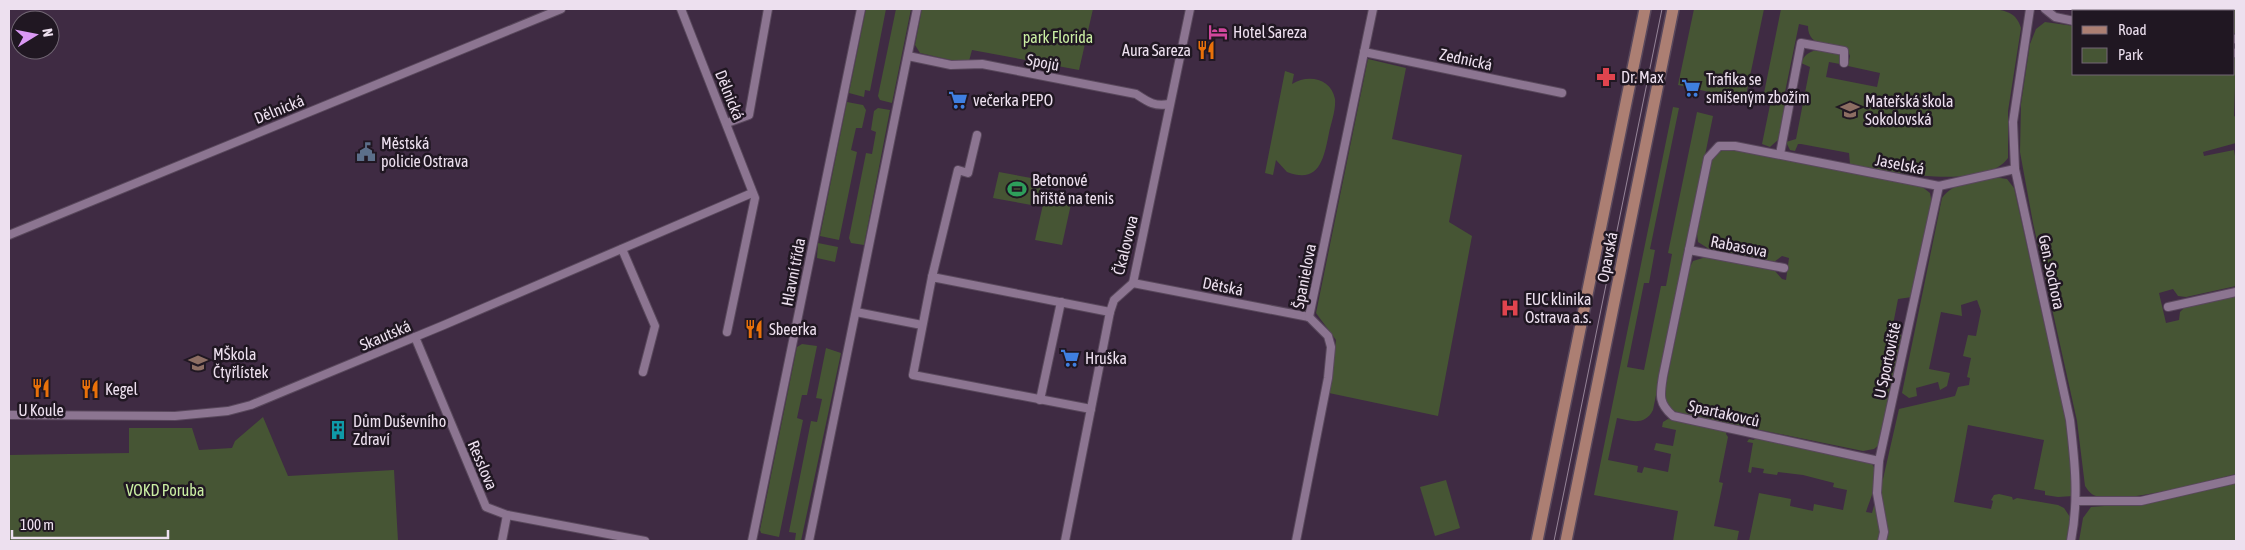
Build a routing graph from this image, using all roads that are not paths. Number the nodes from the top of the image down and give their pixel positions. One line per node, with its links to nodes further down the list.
1 (561, 9): 24 (street, Dělnická)
2 (681, 9): 18 (street, Dělnická)
3 (768, 9): 18 (street)
4 (861, 9): 49 (street, Hlavní třída)
5 (917, 9): 14 (street)
6 (1190, 9): 17 (street, Čkalovova)
7 (1372, 9): 13 (street, Španielova)
8 (1644, 9): 53 (main road, Opavská)
9 (1673, 9): 54 (main road, Opavská)
10 (2030, 9): 21 (street, Gen. Sochora)
11 (2045, 9): 12 (street)
12 (2072, 21)
13 (1364, 52): 16 (street, Zednická); 35 (street, Španielova)
14 (908, 56): 17 (street, Spojů); 33 (street)
15 (1844, 63): 20 (street)
16 (1562, 93)
17 (1170, 104): 29 (street, Čkalovova)
18 (727, 124): 23 (street, Dělnická)
19 (977, 135): 28 (street)
20 (1780, 154): 22 (street, Jaselská); 26 (street, Jaselská)
21 (2015, 169): 22 (street, Jaselská); 45 (street, Gen. Sochora)
22 (1939, 186): 43 (street, U Sportoviště)
23 (752, 193): 25 (street, Skautská); 37 (street)
24 (9, 235)
25 (622, 249): 38 (street, Skautská); 39 (street)
26 (1689, 250): 27 (street, Rabasova); 43 (street, Spartakovců)
27 (1784, 268)
28 (932, 277): 31 (street); 36 (street)
29 (1132, 283): 34 (street, Čkalovova); 35 (street, Dětská)
30 (2236, 292): 32 (street)
31 (1061, 302): 34 (street); 40 (street)
32 (2168, 307)
33 (856, 312): 36 (street); 50 (street)
34 (1110, 312): 41 (street, Čkalovova)
35 (1309, 317): 52 (street, Španielova)
36 (922, 325): 40 (street)
37 (728, 332)
38 (415, 337): 42 (street, Skautská); 46 (street, Resslova)
39 (644, 372)
40 (1040, 400): 41 (street)
41 (1091, 410): 51 (street, Čkalovova)
42 (9, 415)
43 (1880, 461): 55 (street, U Sportoviště)
44 (2236, 479): 45 (street)
45 (2077, 501): 56 (street, Gen. Sochora)
46 (507, 515): 47 (street); 48 (street, Resslova)
47 (502, 541)
48 (645, 541)
49 (752, 541)
50 (809, 541)
51 (1065, 541)
52 (1296, 541)
53 (1537, 541)
54 (1566, 541)
55 (1882, 541)
56 (2071, 541)

